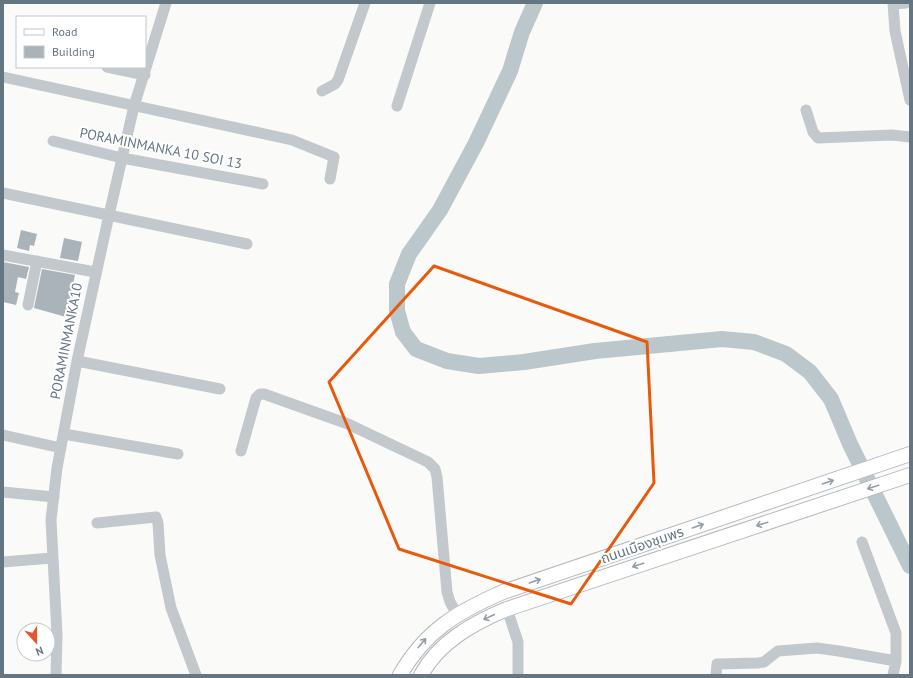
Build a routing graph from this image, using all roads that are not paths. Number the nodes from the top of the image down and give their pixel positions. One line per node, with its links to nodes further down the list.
1 (166, 3): 7 (street, PORAMINMANKA10)
2 (365, 3): 9 (street)
3 (430, 3): 12 (street)
4 (906, 3): 5 (street)
5 (893, 4): 10 (street)
6 (112, 68): 7 (street)
7 (145, 75): 11 (street, PORAMINMANKA10)
8 (3, 77): 11 (street)
9 (322, 92)
10 (910, 100)
11 (134, 106): 16 (street, PORAMINMANKA10); 17 (street)
12 (396, 106)
13 (806, 110): 14 (street)
14 (910, 138)
15 (53, 141): 16 (street, PORAMINMANKA 10 SOI 13)
16 (122, 158): 18 (street, PORAMINMANKA 10 SOI 13); 20 (street, PORAMINMANKA10)
17 (330, 179)
18 (263, 184)
19 (3, 193): 20 (street)
20 (109, 215): 21 (street); 24 (street, PORAMINMANKA10)
21 (247, 244)
22 (3, 255): 23 (street)
23 (37, 262): 24 (street); 25 (street)
24 (95, 272): 26 (street, PORAMINMANKA10)
25 (28, 305)
26 (77, 362): 27 (street); 28 (street, PORAMINMANKA10)
27 (220, 389)
28 (64, 434): 30 (street, PORAMINMANKA10); 32 (street)
29 (3, 436): 30 (street)
30 (61, 448): 36 (street, PORAMINMANKA10)
31 (241, 451): 42 (street)
32 (178, 454)
33 (910, 454): 42 (main road, ถนนเมืองชุมพร, one-way to 33)
34 (910, 475): 41 (main road, ถนนเมืองชุมพร, one-way to 41)
35 (3, 492): 36 (street)
36 (54, 497): 39 (street, PORAMINMANKA10)
37 (97, 523): 45 (street)
38 (862, 542): 43 (street)
39 (52, 558): 40 (street); 44 (street, PORAMINMANKA10)
40 (3, 562)
41 (507, 609): 47 (main road, ถนนเมืองชุมพร, one-way to 47); 48 (street)
42 (457, 614): 46 (main road, ถนนเมืองชุมพร, one-way to 42)
43 (896, 661): 49 (street); 50 (street)
44 (56, 675)
45 (196, 675)
46 (400, 675)
47 (421, 675)
48 (518, 675)
49 (716, 675)
50 (893, 675)

